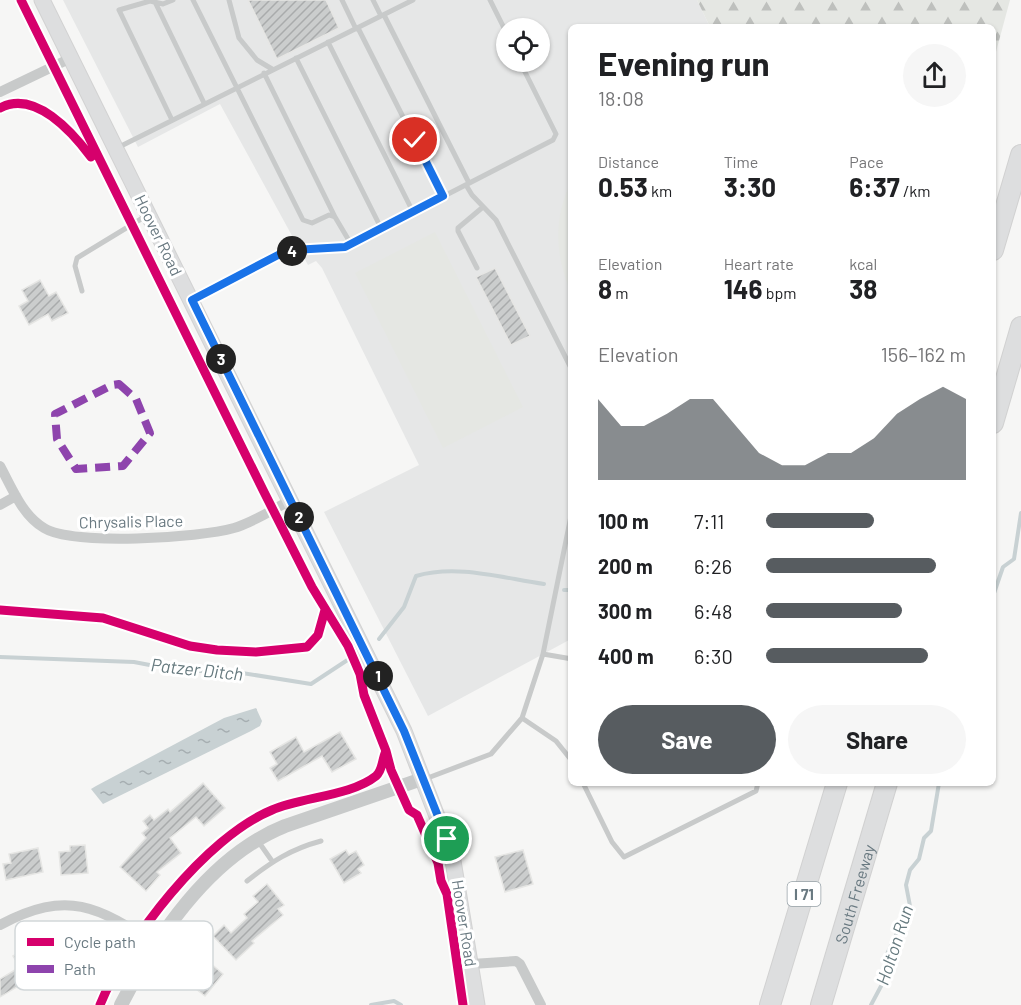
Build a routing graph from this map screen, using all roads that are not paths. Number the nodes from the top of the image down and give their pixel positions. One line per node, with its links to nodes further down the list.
1 (42, 0): 14 (main road, Hoover Road)
2 (173, 0): 9 (lane)
3 (193, 0): 19 (lane)
4 (229, 0): 16 (lane)
5 (342, 0): 12 (lane)
6 (373, 0): 10 (lane)
7 (412, 0): 10 (lane)
8 (490, 0): 11 (lane)
9 (155, 2): 21 (lane); 22 (lane)
10 (383, 15): 12 (lane); 25 (lane)
11 (499, 18)
12 (357, 28): 13 (lane); 26 (lane)
13 (328, 42): 15 (lane); 28 (lane)
14 (70, 58): 20 (street); 23 (main road, Hoover Road)
15 (296, 58): 16 (lane); 31 (lane)
16 (272, 69): 18 (lane)
17 (525, 72): 25 (lane)
18 (264, 73): 19 (lane); 30 (lane)
19 (236, 87): 21 (lane); 30 (lane)
20 (0, 92)
21 (204, 103): 22 (lane)
22 (172, 120): 23 (lane)
23 (116, 148): 29 (main road, Hoover Road)
24 (1021, 155): 32 (highway)
25 (468, 184): 26 (lane); 27 (lane)
26 (443, 196): 28 (lane)
27 (483, 207): 34 (lane); 38 (lane)
28 (413, 212): 31 (lane)
29 (149, 215): 35 (lane); 36 (main road, Hoover Road)
30 (334, 217): 33 (lane)
31 (381, 228): 33 (lane)
32 (996, 240)
33 (351, 244): 36 (lane)
34 (477, 268)
35 (82, 291)
36 (192, 300): 42 (main road, Hoover Road)
37 (1021, 327): 39 (highway)
38 (568, 362)
39 (996, 413)
40 (0, 466): 41 (street, Chrysalis Place)
41 (16, 496): 42 (street, Chrysalis Place); 43 (street)
42 (291, 500): 49 (main road, Hoover Road)
43 (0, 505)
44 (568, 531): 45 (lane)
45 (543, 654): 46 (lane); 47 (lane)
46 (568, 658)
47 (522, 718): 48 (lane); 49 (lane)
48 (568, 756)
49 (422, 779): 54 (street); 61 (main road, Hoover Road)
50 (584, 786): 51 (lane)
51 (757, 786)
52 (836, 786): 66 (highway, I 71)
53 (885, 786): 67 (highway, South Freeway)
54 (258, 839): 56 (lane); 59 (street)
55 (321, 841): 56 (lane)
56 (272, 861): 57 (lane)
57 (247, 880)
58 (119, 921): 60 (street)
59 (175, 921)
60 (0, 925)
61 (472, 964): 64 (main road, Hoover Road); 65 (street)
62 (130, 990): 63 (street)
63 (121, 1005)
64 (477, 1005)
65 (541, 1005)
66 (770, 1005)
67 (821, 1005)

